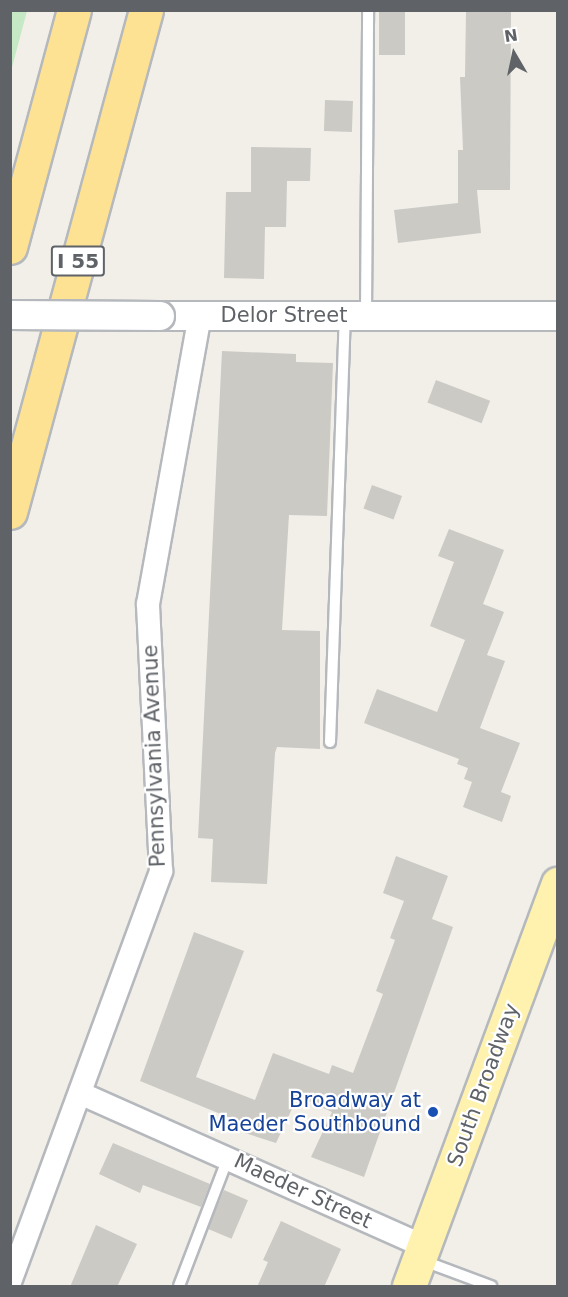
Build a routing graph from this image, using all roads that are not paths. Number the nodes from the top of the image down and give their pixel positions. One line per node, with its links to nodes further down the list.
1 (74, 10): 4 (highway)
2 (146, 10): 9 (highway, I 55)
3 (368, 10): 6 (lane)
4 (10, 247)
5 (10, 315): 7 (street, Delor Street, bridge)
6 (356, 315): 7 (street, Delor Street); 8 (street, Delor Street); 10 (lane)
7 (200, 316): 12 (street, Pennsylvania Avenue)
8 (558, 316)
9 (10, 512)
10 (330, 742)
11 (554, 903): 14 (main road, South Broadway)
12 (82, 1094): 13 (street, Maeder Street); 15 (street, Pennsylvania Avenue)
13 (228, 1157): 14 (street, Maeder Street); 16 (lane)
14 (417, 1264): 17 (lane)
15 (10, 1282)
16 (179, 1287)
17 (491, 1287)

